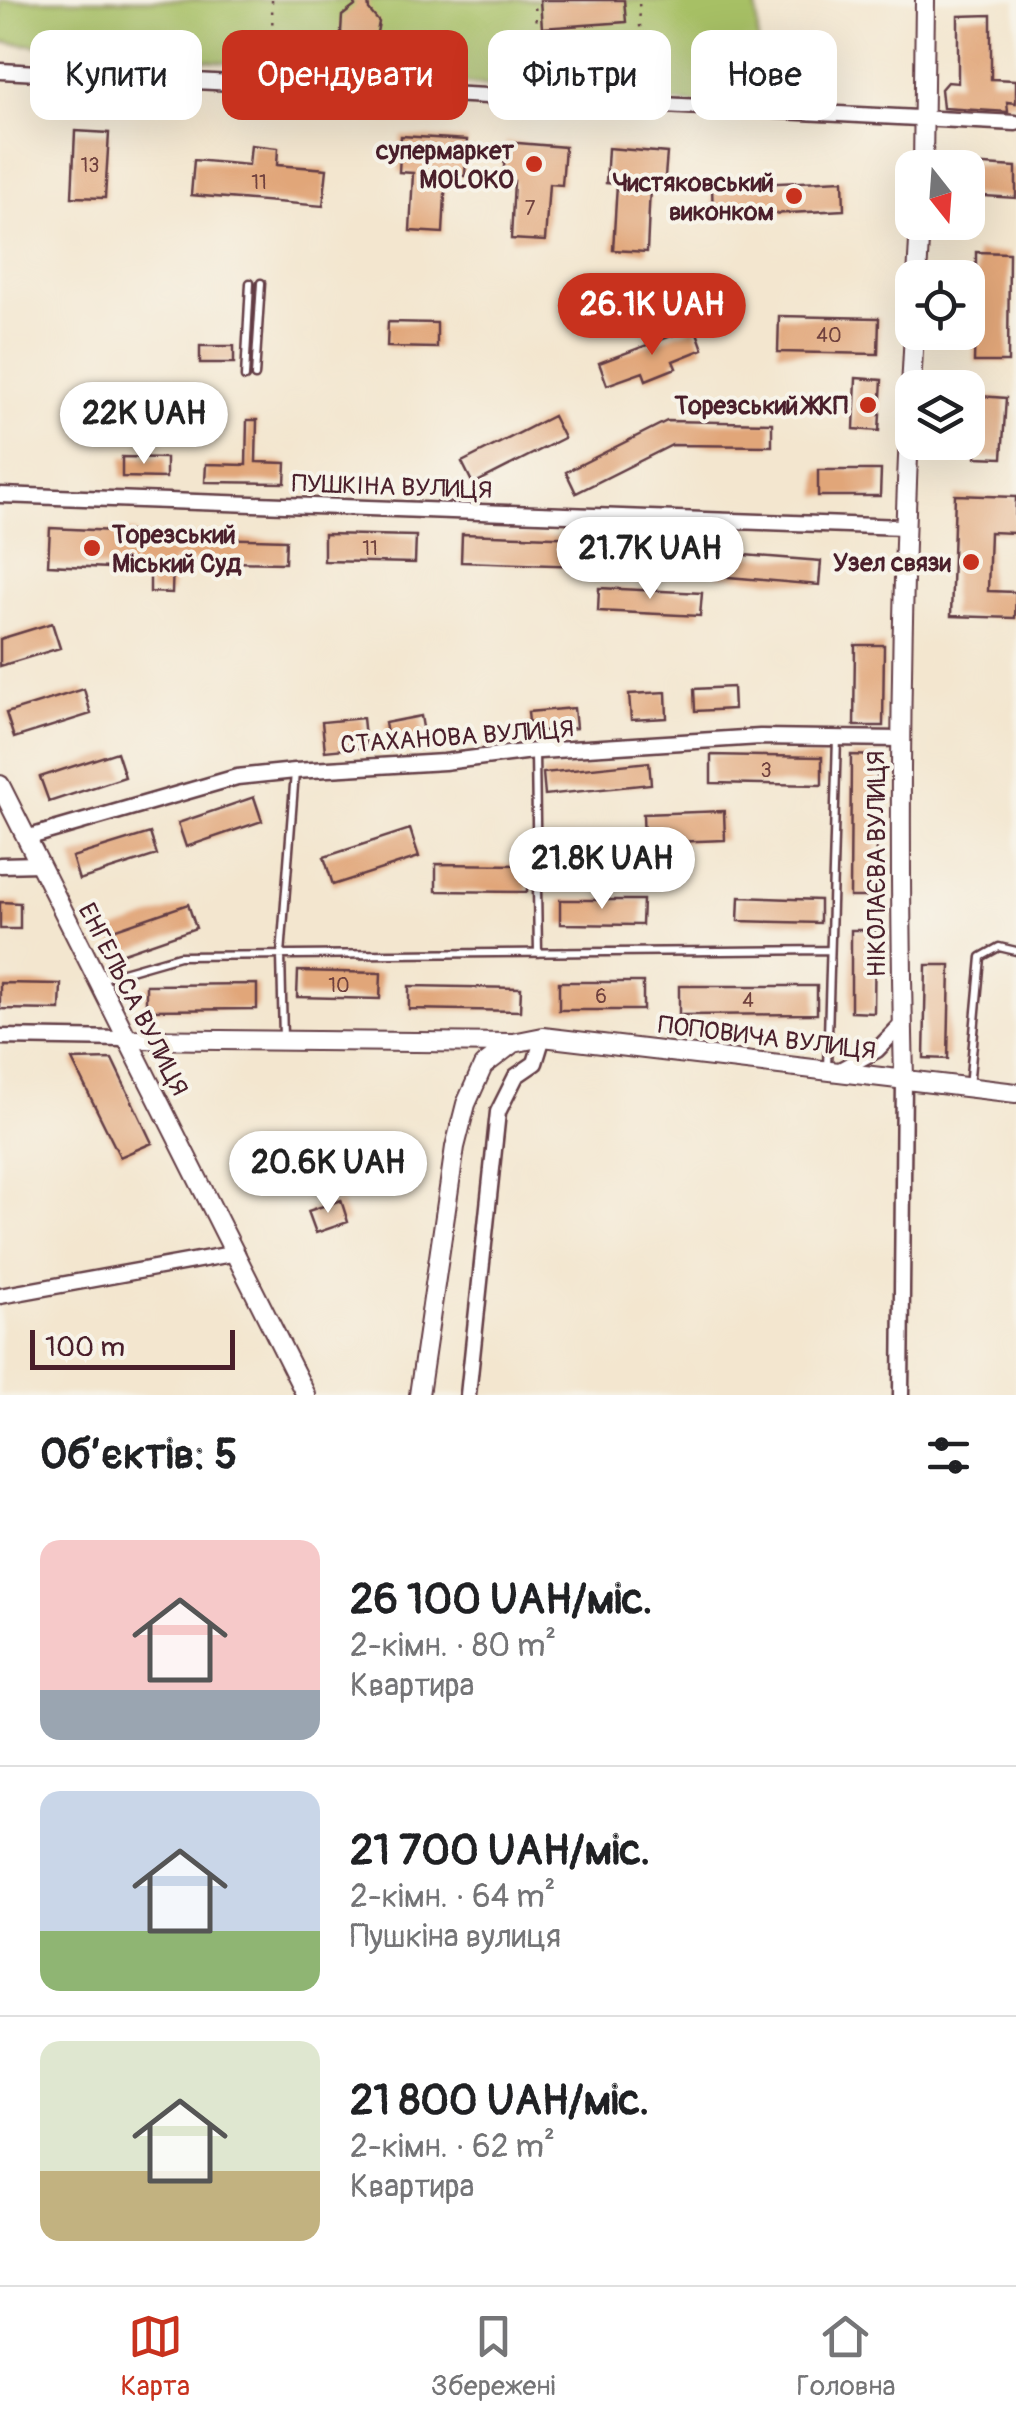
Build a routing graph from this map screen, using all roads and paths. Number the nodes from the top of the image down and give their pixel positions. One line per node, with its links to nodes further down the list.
1 (272, 0): 5 (path)
2 (535, 0): 6 (path)
3 (639, 0): 7 (path)
4 (925, 0): 11 (street)
5 (273, 30)
6 (536, 30)
7 (640, 30)
8 (0, 71): 9 (street)
9 (222, 83)
10 (671, 107): 11 (street)
11 (925, 120): 12 (street); 13 (street)
12 (1016, 124)
13 (924, 150)
14 (250, 283): 17 (lane)
15 (262, 284): 18 (lane)
16 (913, 350): 20 (street, НІКОЛАЄВА ВУЛИЦЯ)
17 (245, 376)
18 (256, 376)
19 (0, 495): 20 (street, ПУШКІНА ВУЛИЦЯ)
20 (903, 527): 22 (street, НІКОЛАЄВА ВУЛИЦЯ)
21 (837, 738): 22 (street, СТАХАНОВА ВУЛИЦЯ); 23 (street, СТАХАНОВА ВУЛИЦЯ); 29 (lane)
22 (900, 739): 34 (street, НІКОЛАЄВА ВУЛИЦЯ)
23 (535, 751): 24 (street, СТАХАНОВА ВУЛИЦЯ); 31 (lane)
24 (295, 771): 26 (street, СТАХАНОВА ВУЛИЦЯ); 32 (lane)
25 (0, 785): 26 (street, ЕНГЕЛЬСА ВУЛИЦЯ)
26 (26, 838): 27 (street, ЕНГЕЛЬСА ВУЛИЦЯ)
27 (39, 864): 28 (street); 33 (street, ЕНГЕЛЬСА ВУЛИЦЯ)
28 (0, 865)
29 (830, 950): 31 (lane); 40 (lane)
30 (1016, 951): 42 (lane)
31 (538, 953): 32 (lane)
32 (281, 955): 33 (lane); 38 (lane)
33 (96, 980): 37 (street, ЕНГЕЛЬСА ВУЛИЦЯ)
34 (902, 1024): 40 (street); 41 (street, НІКОЛАЄВА ВУЛИЦЯ)
35 (0, 1037): 37 (street)
36 (543, 1037): 39 (street, ПОПОВИЧА ВУЛИЦЯ); 40 (street, ПОПОВИЧА ВУЛИЦЯ); 48 (street)
37 (125, 1039): 38 (street, ПОПОВИЧА ВУЛИЦЯ); 44 (street, ЕНГЕЛЬСА ВУЛИЦЯ)
38 (283, 1040): 39 (street, ПОПОВИЧА ВУЛИЦЯ)
39 (513, 1043): 47 (street)
40 (833, 1071): 41 (street, ПОПОВИЧА ВУЛИЦЯ)
41 (904, 1078): 42 (street, ПОПОВИЧА ВУЛИЦЯ); 49 (street, НІКОЛАЄВА ВУЛИЦЯ)
42 (969, 1088): 43 (street, ПОПОВИЧА ВУЛИЦЯ)
43 (1016, 1093)
44 (237, 1253): 45 (street); 46 (street, ЕНГЕЛЬСА ВУЛИЦЯ)
45 (0, 1296)
46 (306, 1395)
47 (419, 1395)
48 (468, 1395)
49 (901, 1395)

